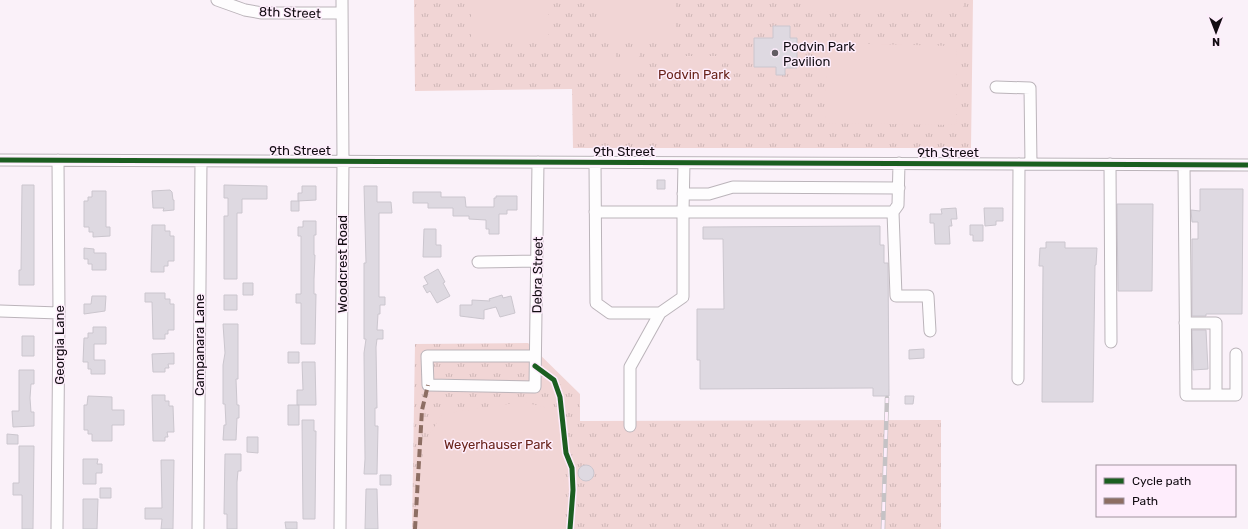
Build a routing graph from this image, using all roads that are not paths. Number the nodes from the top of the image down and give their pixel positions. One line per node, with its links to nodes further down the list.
1 (217, 0): 3 (street, 8th Street)
2 (342, 0): 3 (street, Woodcrest Road)
3 (341, 13): 7 (street, Woodcrest Road)
4 (996, 88): 14 (street)
5 (0, 160): 6 (street, 9th Street)
6 (58, 160): 8 (street, 9th Street); 26 (street, Georgia Lane)
7 (343, 161): 8 (street, 9th Street); 9 (street, 9th Street); 38 (street, Woodcrest Road)
8 (201, 162): 37 (street, Campanara Lane)
9 (538, 162): 10 (street, 9th Street); 23 (street, Debra Street)
10 (595, 162): 11 (street, 9th Street); 20 (street)
11 (684, 163): 12 (street, 9th Street); 19 (street)
12 (899, 163): 13 (street, 9th Street); 18 (street)
13 (1019, 164): 14 (street, 9th Street); 33 (street)
14 (1031, 164): 15 (street, 9th Street)
15 (1110, 164): 16 (street, 9th Street); 30 (street)
16 (1184, 165): 17 (street, 9th Street); 28 (street)
17 (1248, 165)
18 (899, 188): 19 (street); 22 (street)
19 (683, 194): 21 (street)
20 (595, 212): 21 (street); 27 (street)
21 (683, 212): 22 (street); 27 (street)
22 (893, 212): 29 (street)
23 (537, 261): 24 (street); 32 (street, Debra Street)
24 (478, 262)
25 (0, 311): 26 (street)
26 (59, 313): 36 (street, Georgia Lane)
27 (660, 313): 35 (street)
28 (1185, 323): 34 (street); 34 (street)
29 (930, 331)
30 (1111, 342)
31 (1236, 354): 34 (street)
32 (535, 356): 32 (street, Debra Street)
33 (1018, 379)
34 (1216, 395)
35 (630, 426)
36 (57, 529)
37 (198, 529)
38 (340, 529)

